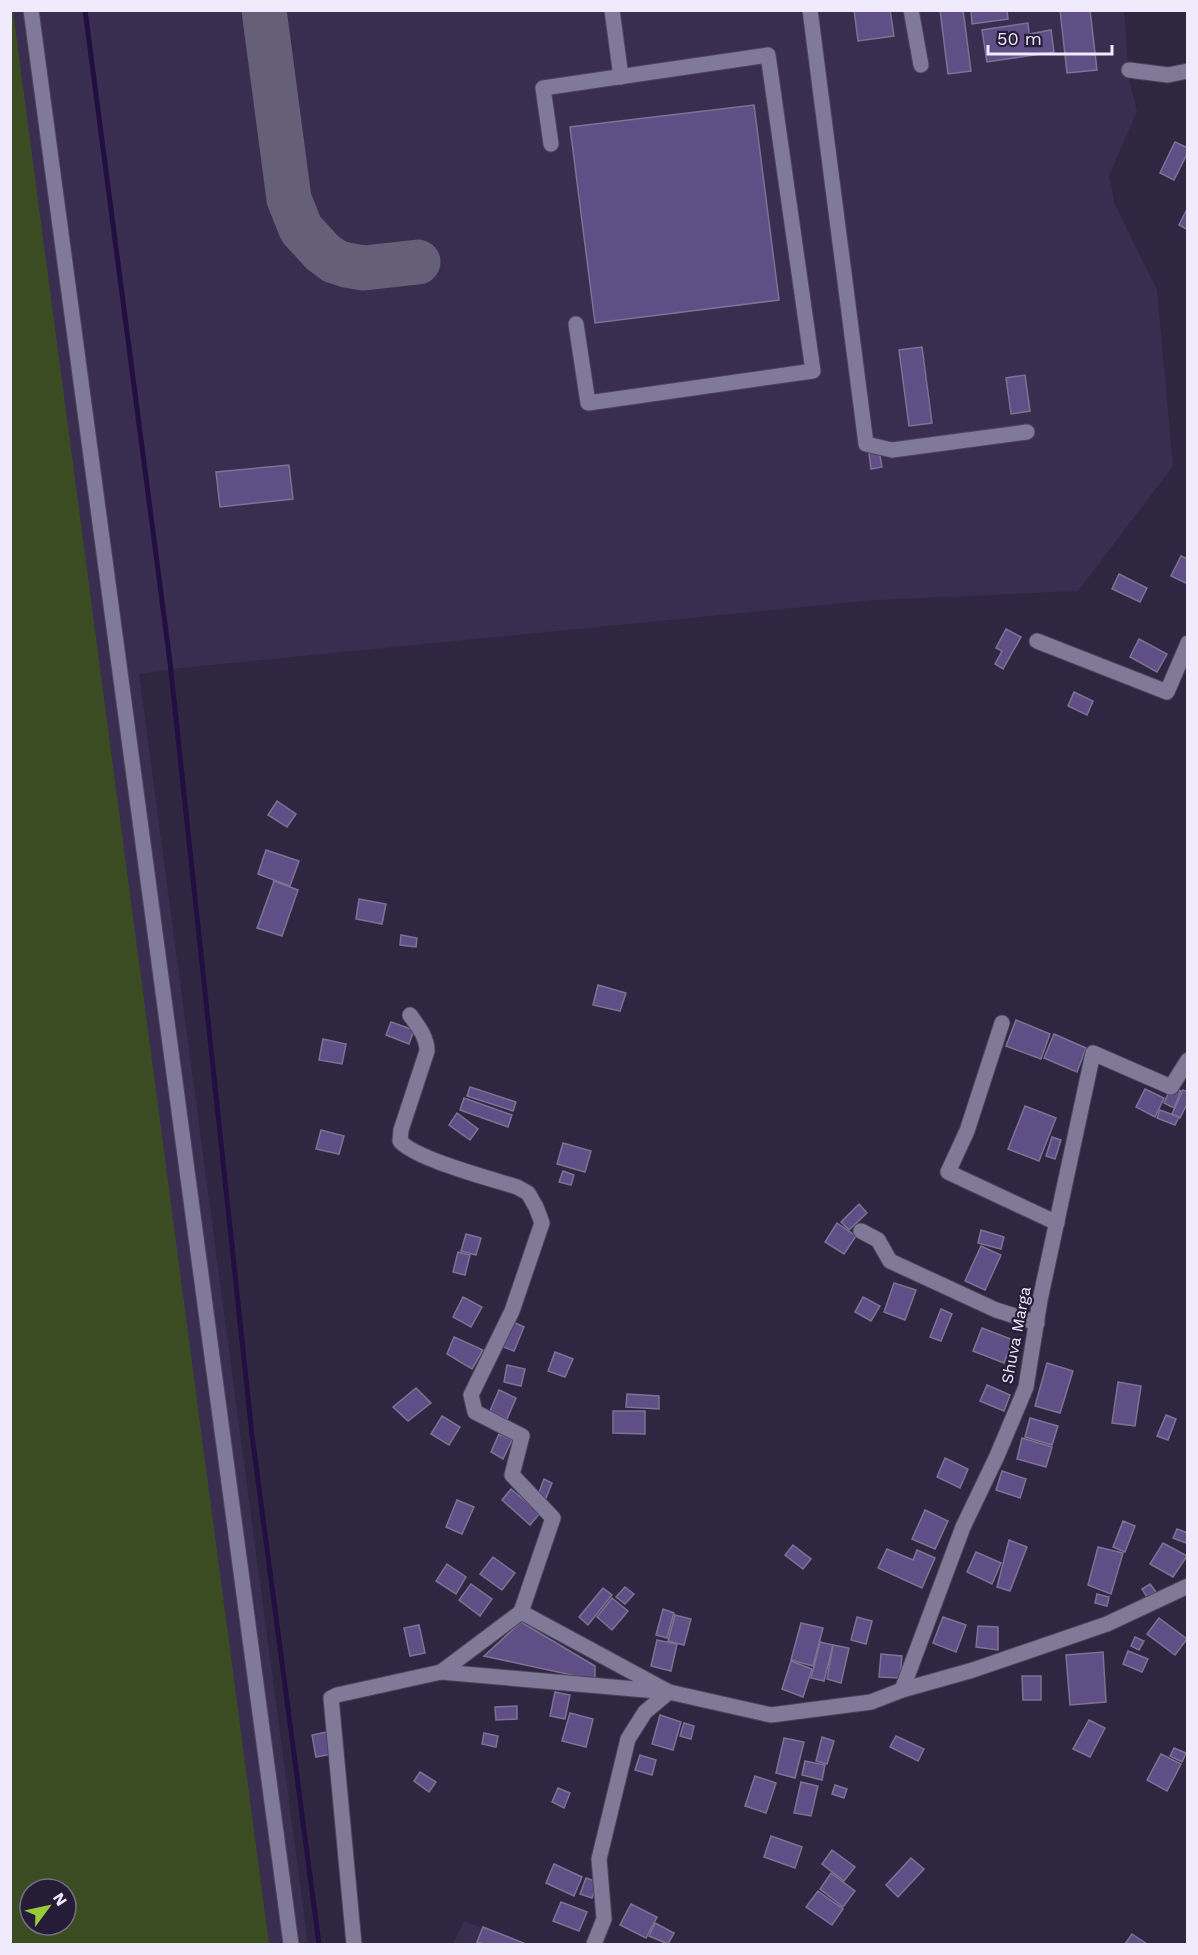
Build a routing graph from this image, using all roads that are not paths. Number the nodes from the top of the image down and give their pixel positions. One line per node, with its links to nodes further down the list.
1 (31, 10): 25 (street)
2 (612, 10): 8 (street)
3 (810, 10): 11 (street)
4 (911, 10): 5 (street)
5 (921, 65)
6 (1129, 70): 7 (street)
7 (1188, 71)
8 (621, 77): 9 (street); 10 (street)
9 (551, 144)
10 (576, 324)
11 (1027, 432)
12 (1037, 641): 13 (street)
13 (1188, 643)
14 (410, 1015): 21 (street)
15 (1002, 1023): 17 (street)
16 (1188, 1060): 17 (street, Shuva Marga)
17 (1058, 1223): 19 (street, Shuva Marga)
18 (861, 1231): 19 (street)
19 (1037, 1323): 23 (street, Shuva Marga)
20 (1188, 1586): 23 (street)
21 (521, 1612): 22 (street); 24 (street)
22 (441, 1672): 24 (street); 26 (street)
23 (902, 1690): 24 (street)
24 (669, 1692): 27 (street)
25 (291, 1944)
26 (354, 1944)
27 (594, 1944)

